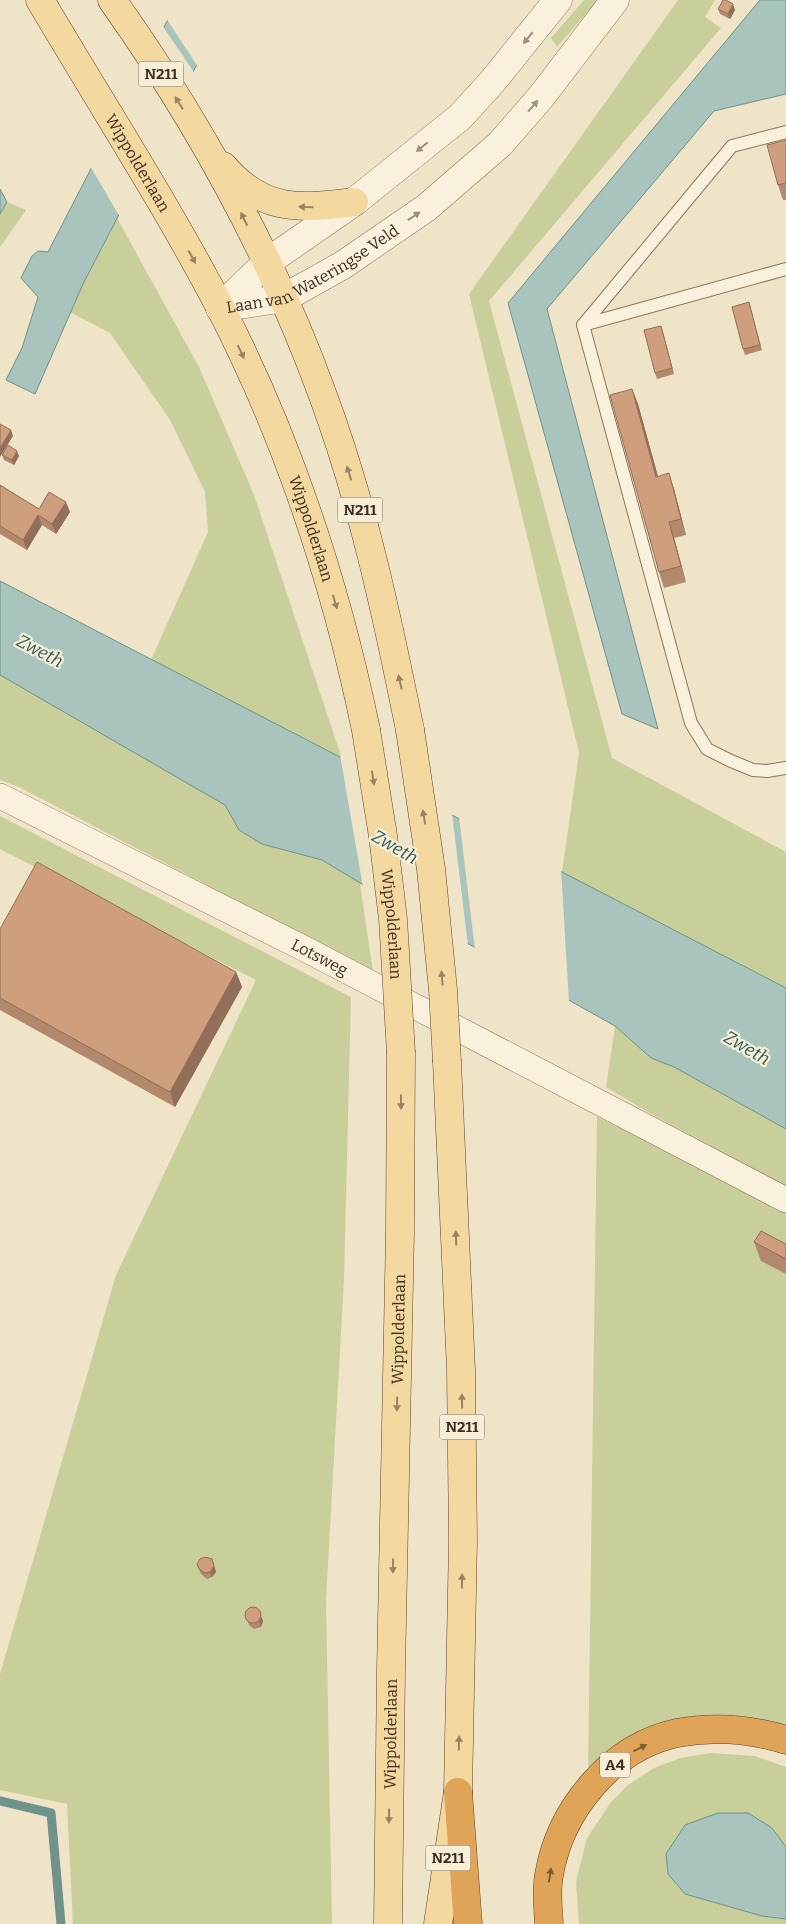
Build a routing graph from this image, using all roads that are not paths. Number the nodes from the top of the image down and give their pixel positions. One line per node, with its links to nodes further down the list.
1 (32, 0): 5 (lane)
2 (558, 0): 8 (street, Laan van Wateringse Veld, one-way to 8)
3 (615, 0): 11 (street, Laan van Wateringse Veld, one-way to 3)
4 (114, 3): 7 (main road, N211, one-way to 4)
5 (46, 11): 12 (main road, Wippolderlaan, one-way to 12)
6 (786, 132): 13 (lane)
7 (205, 144): 8 (main road, one-way to 7); 9 (main road, N211, one-way to 7)
8 (354, 202): 9 (street, Laan van Wateringse Veld)
9 (266, 263): 11 (main road, N211); 12 (street, Laan van Wateringse Veld)
10 (786, 270): 13 (lane)
11 (284, 298): 12 (street, Laan van Wateringse Veld); 18 (main road, N211, one-way to 11, bridge)
12 (220, 308): 19 (main road, Wippolderlaan, one-way to 19, bridge)
13 (584, 325): 14 (lane)
14 (786, 768)
15 (0, 796): 16 (street, Lotsweg)
16 (786, 1200)
17 (786, 1740): 22 (highway, A4, one-way to 17)
18 (458, 1792): 20 (main road, N211); 21 (highway)
19 (388, 1924)
20 (438, 1924)
21 (468, 1924)
22 (549, 1924)

